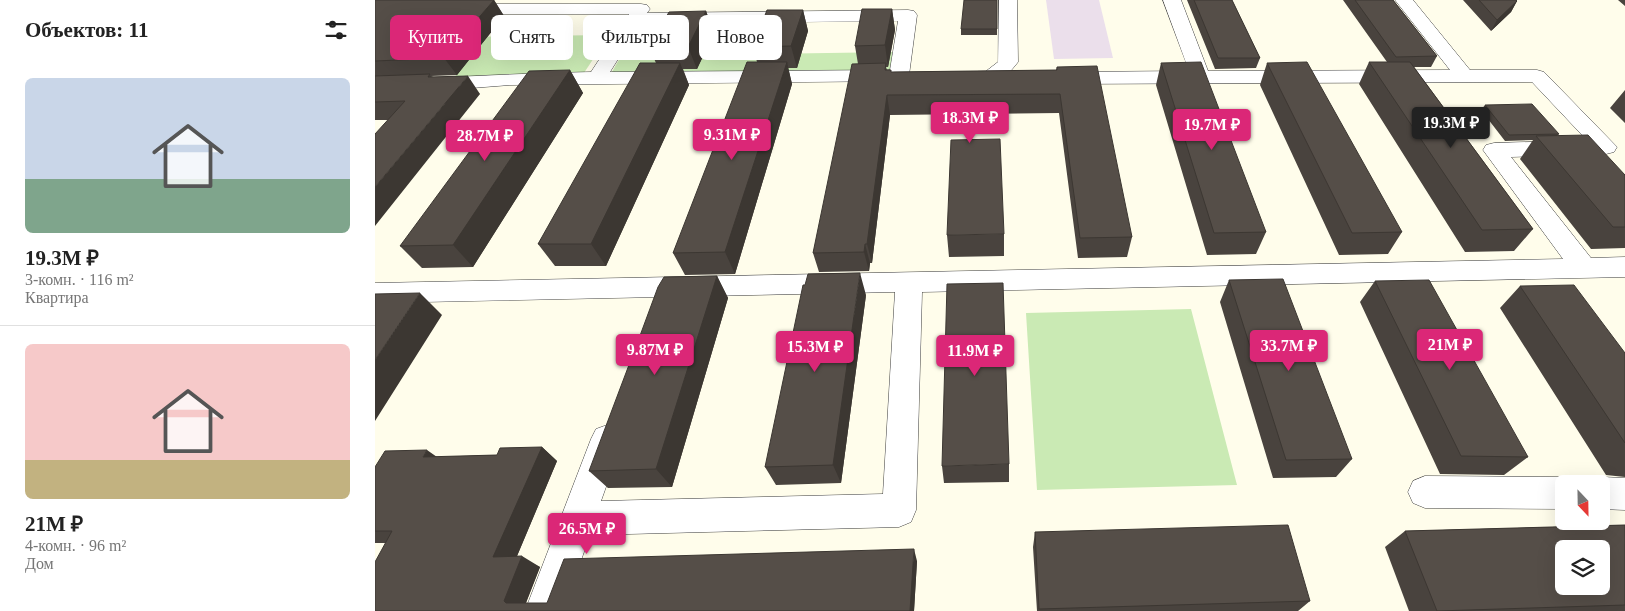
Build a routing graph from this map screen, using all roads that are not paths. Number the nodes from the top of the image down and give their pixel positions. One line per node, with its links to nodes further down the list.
1 (1008, 0): 6 (lane)
2 (1172, 0): 11 (lane)
3 (1404, 0): 7 (lane)
4 (641, 9): 5 (lane); 12 (lane); 12 (lane)
5 (447, 10)
6 (990, 77): 8 (lane); 9 (lane)
7 (1465, 77): 11 (lane); 14 (lane)
8 (951, 78)
9 (1016, 78)
10 (1043, 78): 11 (lane)
11 (1201, 78)
12 (596, 79): 13 (lane)
13 (375, 86)
14 (1616, 147): 16 (lane)
15 (1625, 267): 16 (lane)
16 (1584, 268): 17 (lane)
17 (909, 282): 18 (lane); 24 (lane)
18 (375, 293)
19 (615, 417): 24 (lane)
20 (1425, 492): 21 (lane)
21 (1555, 493)
22 (1610, 493): 23 (lane)
23 (1625, 494)
24 (578, 518): 25 (lane)
25 (544, 611)

